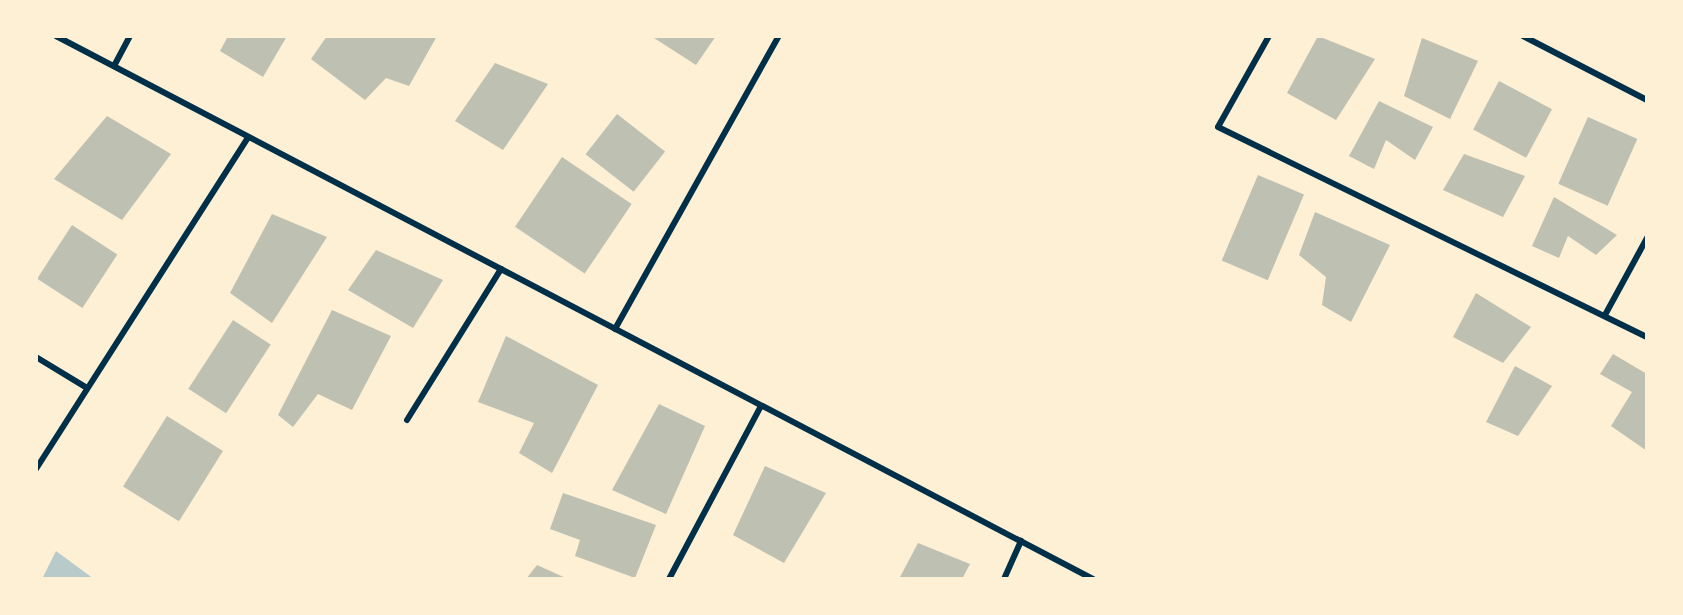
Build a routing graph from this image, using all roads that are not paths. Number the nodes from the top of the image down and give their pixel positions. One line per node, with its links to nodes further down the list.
1 (56, 36): 6 (street)
2 (130, 36): 6 (street)
3 (778, 36): 12 (street)
4 (1269, 36): 11 (street)
5 (1523, 36): 7 (street)
6 (114, 66): 8 (street)
7 (1647, 100)
8 (248, 137): 10 (street); 15 (street)
9 (1647, 238): 11 (street)
10 (501, 269): 12 (street); 17 (street)
11 (1605, 315): 13 (street)
12 (615, 329): 16 (street)
13 (1647, 337)
14 (36, 357): 15 (street)
15 (87, 388): 18 (street)
16 (761, 406): 19 (street); 20 (street)
17 (407, 420)
18 (36, 470)
19 (1021, 541): 21 (street); 22 (street)
20 (669, 579)
21 (1004, 579)
22 (1093, 579)

